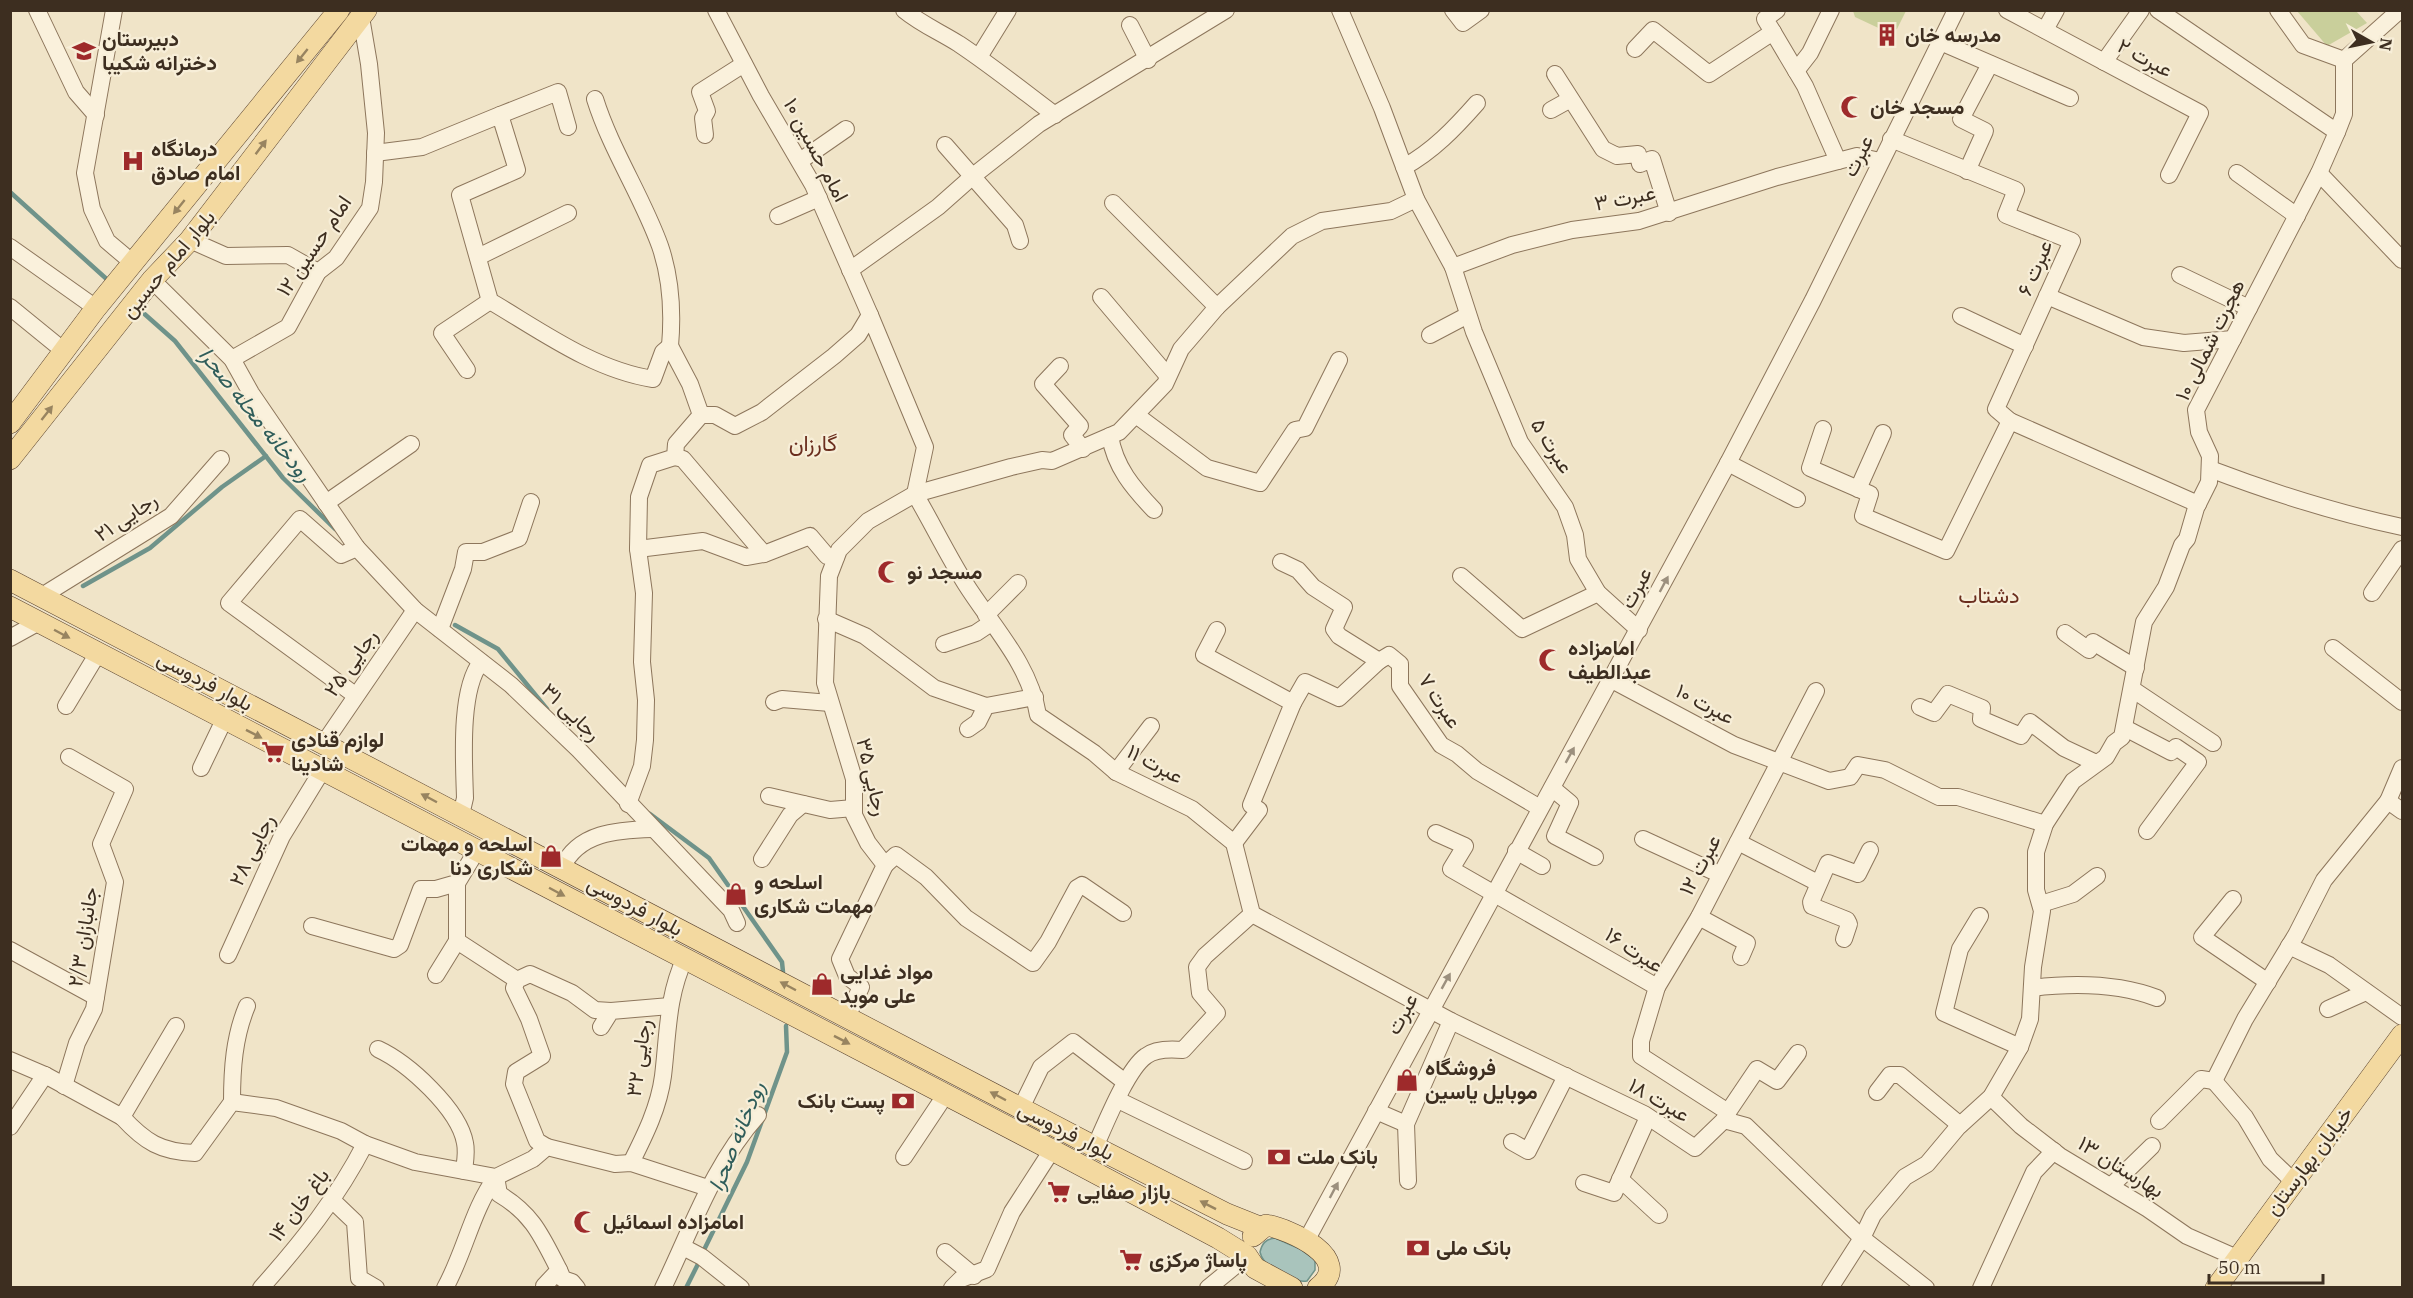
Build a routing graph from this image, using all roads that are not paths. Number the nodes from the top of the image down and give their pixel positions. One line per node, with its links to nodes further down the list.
1 (37, 10): 39 (street)
2 (114, 10): 39 (street)
3 (339, 10): 70 (main road, بلوار امام حسین, one-way to 70)
4 (716, 10): 30 (street, امام حسین ۱۰)
5 (904, 10): 26 (street)
6 (1008, 10): 26 (street)
7 (1226, 10): 27 (street)
8 (1340, 10): 52 (street)
9 (1453, 10): 10 (street)
10 (1481, 10)
11 (1777, 10): 23 (street)
12 (1831, 10): 32 (street)
13 (1956, 10): 24 (street, عبرت)
14 (2007, 10): 22 (street, عبرت ۲)
15 (2056, 10): 22 (street)
16 (2141, 10): 29 (street)
17 (2158, 10): 44 (street)
18 (2278, 10): 28 (street)
19 (2400, 10): 28 (street)
20 (364, 14): 48 (street, امام حسین ۱۲); 65 (main road, بلوار امام حسین, one-way to 20)
21 (1130, 25): 27 (street)
22 (2044, 30): 29 (street, عبرت ۲)
23 (1773, 32): 25 (street); 32 (street)
24 (1938, 41): 31 (street); 46 (street, عبرت)
25 (1635, 50)
26 (979, 57): 41 (street)
27 (1148, 60): 41 (street)
28 (2344, 60): 44 (street, هجرت شمالی ۱۰)
29 (2104, 62): 56 (street, عبرت ۲)
30 (744, 64): 45 (street); 49 (street, امام حسین ۱۰)
31 (1990, 64): 34 (street); 53 (street)
32 (1796, 71): 50 (street)
33 (1555, 74): 36 (street)
34 (2070, 98)
35 (595, 99): 88 (street)
36 (1569, 100): 38 (street); 62 (street)
37 (1477, 103): 52 (street)
38 (1551, 110)
39 (96, 115): 70 (street)
40 (500, 115): 42 (street); 48 (street); 68 (street)
41 (1055, 115): 57 (street)
42 (568, 127)
43 (846, 129): 49 (street)
44 (2337, 132): 55 (street, هجرت شمالی ۱۰)
45 (705, 135)
46 (1891, 139): 51 (street, عبرت); 53 (street, عبرت ۶)
47 (945, 145): 57 (street)
48 (375, 153): 73 (street, امام حسین ۱۲)
49 (800, 161): 58 (street, امام حسین ۱۰)
50 (1838, 161): 51 (street, عبرت ۳); 62 (street, عبرت ۳)
51 (1880, 162): 108 (street, عبرت)
52 (1404, 167): 59 (street)
53 (1967, 171): 76 (street, عبرت ۶)
54 (2237, 172): 64 (street)
55 (2319, 173): 64 (street, هجرت شمالی ۱۰); 69 (street)
56 (2169, 175)
57 (973, 176): 66 (street); 72 (street)
58 (819, 198): 63 (street); 72 (street, امام حسین ۱۰)
59 (1416, 199): 71 (street); 81 (street)
60 (1113, 202): 81 (street)
61 (568, 213): 68 (street)
62 (1668, 213): 71 (street, عبرت ۳)
63 (778, 216)
64 (2297, 216): 82 (street, هجرت شمالی ۱۰)
65 (190, 240): 73 (street); 75 (main road, بلوار امام حسین)
66 (1020, 241)
67 (10, 247): 80 (street)
68 (478, 258): 78 (street)
69 (2403, 260)
70 (132, 263): 80 (main road, بلوار امام حسین)
71 (1453, 267): 84 (street, عبرت ۵)
72 (850, 270): 83 (street, امام حسین ۱۰)
73 (318, 272): 91 (street, امام حسین ۱۲)
74 (2180, 276): 82 (street)
75 (152, 280): 91 (street, رجایی ۳۱); 106 (main road, بلوار امام حسین, one-way to 75)
76 (2048, 296): 87 (street); 89 (street, عبرت ۶)
77 (1101, 297): 95 (street)
78 (490, 301): 88 (street); 94 (street)
79 (10, 308): 90 (street)
80 (96, 308): 90 (main road, بلوار امام حسین)
81 (1217, 308): 95 (street)
82 (2249, 308): 87 (street, هجرت شمالی ۱۰)
83 (870, 315): 96 (street); 111 (street, امام حسین ۱۰)
84 (1468, 315): 86 (street); 128 (street, عبرت ۵)
85 (1961, 316): 89 (street)
86 (1430, 335)
87 (2233, 339): 109 (street, هجرت شمالی ۱۰)
88 (670, 346): 96 (street)
89 (2025, 346): 98 (street, عبرت ۶)
90 (64, 351): 99 (main road, بلوار امام حسین)
91 (232, 359): 114 (street, رجایی ۳۱)
92 (1339, 360): 97 (street)
93 (1060, 366): 104 (street)
94 (467, 370)
95 (1167, 375): 97 (street)
96 (701, 415): 105 (street)
97 (1136, 415): 102 (street)
98 (2010, 421): 110 (street); 115 (street)
99 (10, 423)
100 (1823, 429): 110 (street)
101 (1883, 433): 110 (street)
102 (1110, 436): 104 (street); 116 (street)
103 (411, 444): 114 (street)
104 (1083, 449): 111 (street)
105 (675, 457): 119 (street); 121 (street)
106 (10, 459)
107 (221, 459): 129 (street, رجایی ۲۱)
108 (1728, 463): 112 (street); 137 (street, عبرت, one-way to 108)
109 (2210, 469): 115 (street); 117 (street)
110 (1858, 489)
111 (915, 494): 122 (street); 133 (street, عبرت ۱۱)
112 (1797, 499)
113 (531, 502): 135 (street)
114 (326, 503): 118 (street, رجایی ۳۱)
115 (2198, 504): 145 (street)
116 (1154, 510)
117 (2403, 527)
118 (357, 548): 131 (street, رجایی ۳۱); 149 (street)
119 (638, 549): 121 (street); 174 (street)
120 (2403, 549): 127 (street)
121 (764, 554): 122 (street)
122 (836, 557): 132 (street, رجایی ۳۵)
123 (1281, 562): 144 (street)
124 (1461, 576): 128 (street)
125 (10, 580): 129 (main road, بلوار فردوسی)
126 (1018, 583): 133 (street)
127 (2372, 592)
128 (1598, 593): 137 (street, عبرت ۵)
129 (42, 596): 162 (main road, بلوار فردوسی)
130 (10, 607): 134 (main road, بلوار فردوسی)
131 (415, 610): 135 (street, رجایی ۳۱); 149 (street, رجایی ۲۵)
132 (826, 618): 153 (street, رجایی ۳۵); 156 (street)
133 (988, 619): 140 (street); 150 (street, عبرت ۱۱)
134 (39, 622): 139 (street); 142 (main road, بلوار فردوسی, one-way to 142)
135 (440, 629): 143 (street, رجایی ۳۱)
136 (1217, 630): 154 (street)
137 (1639, 630): 146 (street, عبرت)
138 (2065, 633): 145 (street)
139 (10, 638)
140 (944, 644)
141 (2333, 648): 152 (street)
142 (98, 653): 155 (street); 158 (main road, بلوار فردوسی)
143 (481, 662): 174 (street, رجایی ۳۱); 179 (street)
144 (1379, 662): 154 (street); 177 (street, عبرت ۷)
145 (2136, 668): 147 (street)
146 (1612, 680): 165 (street, عبرت ۱۰); 171 (street, عبرت, one-way to 146)
147 (2132, 689): 160 (street); 163 (street)
148 (1816, 691): 165 (street, عبرت ۱۲)
149 (355, 695): 162 (street, رجایی ۲۵)
150 (1035, 697): 156 (street); 170 (street, عبرت ۱۱)
151 (774, 702): 153 (street)
152 (2403, 702)
153 (830, 703): 176 (street, رجایی ۳۵)
154 (1293, 703): 186 (street)
155 (66, 706)
156 (986, 706): 161 (street)
157 (1920, 707): 166 (street)
158 (225, 718): 167 (street); 169 (main road, بلوار فردوسی, one-way to 169)
159 (1151, 726): 170 (street)
160 (2125, 728): 166 (street); 182 (street)
161 (968, 729)
162 (324, 743): 179 (main road, بلوار فردوسی, one-way to 162)
163 (2213, 743)
164 (69, 757): 222 (street, جانبازان ۲/۳)
165 (1779, 762): 180 (street, عبرت ۱۰); 185 (street, عبرت ۱۲)
166 (2096, 763): 180 (street)
167 (201, 768)
168 (2403, 768): 173 (street)
169 (323, 769): 187 (main road, بلوار فردوسی); 213 (street, رجایی ۲۸)
170 (1116, 772): 186 (street, عبرت ۱۱)
171 (1552, 788): 177 (street, عبرت); 190 (street)
172 (769, 796): 175 (street)
173 (2388, 801): 178 (street); 211 (street)
174 (628, 804): 181 (street, رجایی ۳۱)
175 (803, 804): 176 (street); 191 (street)
176 (854, 808): 192 (street, رجایی ۳۵)
177 (1540, 808): 189 (street, عبرت)
178 (2403, 811)
179 (461, 815): 194 (main road, بلوار فردوسی)
180 (2044, 824): 201 (street)
181 (652, 829): 194 (street); 206 (street, رجایی ۳۱)
182 (2147, 831)
183 (1436, 833): 199 (street, عبرت ۱۶)
184 (1643, 839): 195 (street)
185 (1738, 842): 195 (street, عبرت ۱۲); 198 (street)
186 (1234, 843): 203 (street)
187 (477, 850): 197 (street); 215 (main road, بلوار فردوسی, one-way to 215)
188 (1870, 850): 198 (street)
189 (1516, 851): 193 (street); 199 (street, عبرت)
190 (1595, 857)
191 (762, 859)
192 (885, 865): 202 (street); 229 (street)
193 (1542, 866)
194 (562, 868): 208 (main road, بلوار فردوسی)
195 (1719, 874): 204 (street, عبرت ۱۲)
196 (2097, 876): 201 (street)
197 (457, 883): 207 (street); 210 (street)
198 (1818, 883): 209 (street)
199 (1493, 894): 219 (street, عبرت ۱۶); 226 (street, عبرت, one-way to 199)
200 (2233, 899): 218 (street)
201 (2041, 904): 220 (street)
202 (1123, 912)
203 (1252, 914): 226 (street); 242 (street)
204 (1699, 916): 214 (street); 219 (street, عبرت ۱۲)
205 (1980, 916): 235 (street)
206 (737, 923)
207 (312, 926)
208 (697, 938): 215 (main road); 229 (main road, بلوار فردوسی, one-way to 208)
209 (1844, 939)
210 (457, 941): 216 (street); 217 (street)
211 (2289, 946): 218 (street); 221 (street)
212 (10, 950): 222 (street)
213 (228, 955)
214 (1741, 957)
215 (685, 958): 225 (street, رجایی ۳۲); 245 (main road, بلوار فردوسی, one-way to 245)
216 (436, 975)
217 (517, 980): 228 (street); 262 (street)
218 (2268, 982): 241 (street)
219 (1657, 987): 252 (street, عبرت ۱۶)
220 (2032, 988): 223 (street); 235 (street)
221 (2366, 992): 227 (street); 230 (street)
222 (96, 997): 243 (street, جانبازان ۲/۳)
223 (2157, 998)
224 (247, 1006): 248 (street)
225 (670, 1006): 228 (street); 268 (street, رجایی ۳۲)
226 (1431, 1008): 231 (street, عبرت ۱۸); 250 (street, عبرت)
227 (2328, 1009)
228 (611, 1011): 233 (street)
229 (847, 1017): 249 (main road, بلوار فردوسی, one-way to 229)
230 (2403, 1017)
231 (1451, 1021): 240 (street, عبرت ۱۸); 256 (street)
232 (176, 1026): 253 (street)
233 (601, 1027)
234 (2401, 1041): 273 (main road, خیابان بهارستان)
235 (2020, 1047): 246 (street)
236 (378, 1049): 269 (street)
237 (1798, 1053): 252 (street)
238 (10, 1060): 239 (street)
239 (45, 1075): 243 (street); 258 (street)
240 (1566, 1076): 254 (street, عبرت ۱۸); 259 (street)
241 (2214, 1081): 255 (street); 273 (street)
242 (1125, 1082): 247 (street); 249 (street)
243 (64, 1086): 253 (street)
244 (1877, 1092): 257 (street)
245 (946, 1094): 264 (main road, بلوار فردوسی); 266 (street)
246 (1991, 1097): 257 (street); 265 (street, بهارستان ۱۳)
247 (1118, 1100): 263 (street); 267 (street)
248 (231, 1102): 253 (street); 260 (street)
249 (1021, 1108): 263 (main road, بلوار فردوسی)
250 (1376, 1111): 256 (street); 281 (street, عبرت, one-way to 250)
251 (758, 1115): 276 (street)
252 (1726, 1116): 254 (street, عبرت ۱۸); 280 (street)
253 (122, 1117)
254 (1648, 1117): 271 (street)
255 (2159, 1121)
256 (1406, 1124): 272 (street)
257 (1960, 1125): 280 (street)
258 (10, 1127)
259 (1512, 1142)
260 (365, 1144): 269 (street); 277 (street, باغ خان ۱۴)
261 (2152, 1146): 275 (street)
262 (547, 1147): 268 (street); 270 (street)
263 (1095, 1147): 279 (main road, بلوار فردوسی, one-way to 263)
264 (1052, 1150): 284 (main road, بلوار فردوسی); 287 (street)
265 (2054, 1151): 275 (street, بهارستان ۱۳); 301 (street)
266 (904, 1157)
267 (1244, 1161)
268 (632, 1163): 276 (street)
269 (464, 1171): 270 (street)
270 (496, 1178): 286 (street); 292 (street)
271 (1620, 1179): 274 (street); 278 (street)
272 (1407, 1181)
273 (2294, 1182): 285 (main road, خیابان بهارستان)
274 (1584, 1183)
275 (2111, 1186): 285 (street, بهارستان ۱۳)
276 (708, 1188): 282 (street)
277 (332, 1200): 290 (street, باغ خان ۱۴); 291 (street)
278 (1659, 1215)
279 (1262, 1228): 281 (main road, بلوار فردوسی); 284 (main road)
280 (1862, 1238): 299 (street); 300 (street)
281 (1306, 1241): 289 (main road, بلوار فردوسی)
282 (683, 1247): 294 (street); 295 (street)
283 (945, 1252): 287 (street)
284 (1247, 1256): 297 (street); 298 (main road, بلوار فردوسی)
285 (2237, 1258): 302 (main road, خیابان بهارستان)
286 (560, 1270): 288 (street); 293 (street)
287 (974, 1276): 296 (street)
288 (544, 1286)
289 (1324, 1286)
290 (261, 1287)
291 (376, 1287)
292 (445, 1287)
293 (577, 1287)
294 (663, 1287)
295 (741, 1287)
296 (952, 1287)
297 (1208, 1287)
298 (1292, 1287)
299 (1830, 1287)
300 (1926, 1287)
301 (1981, 1287)
302 (2216, 1287)

